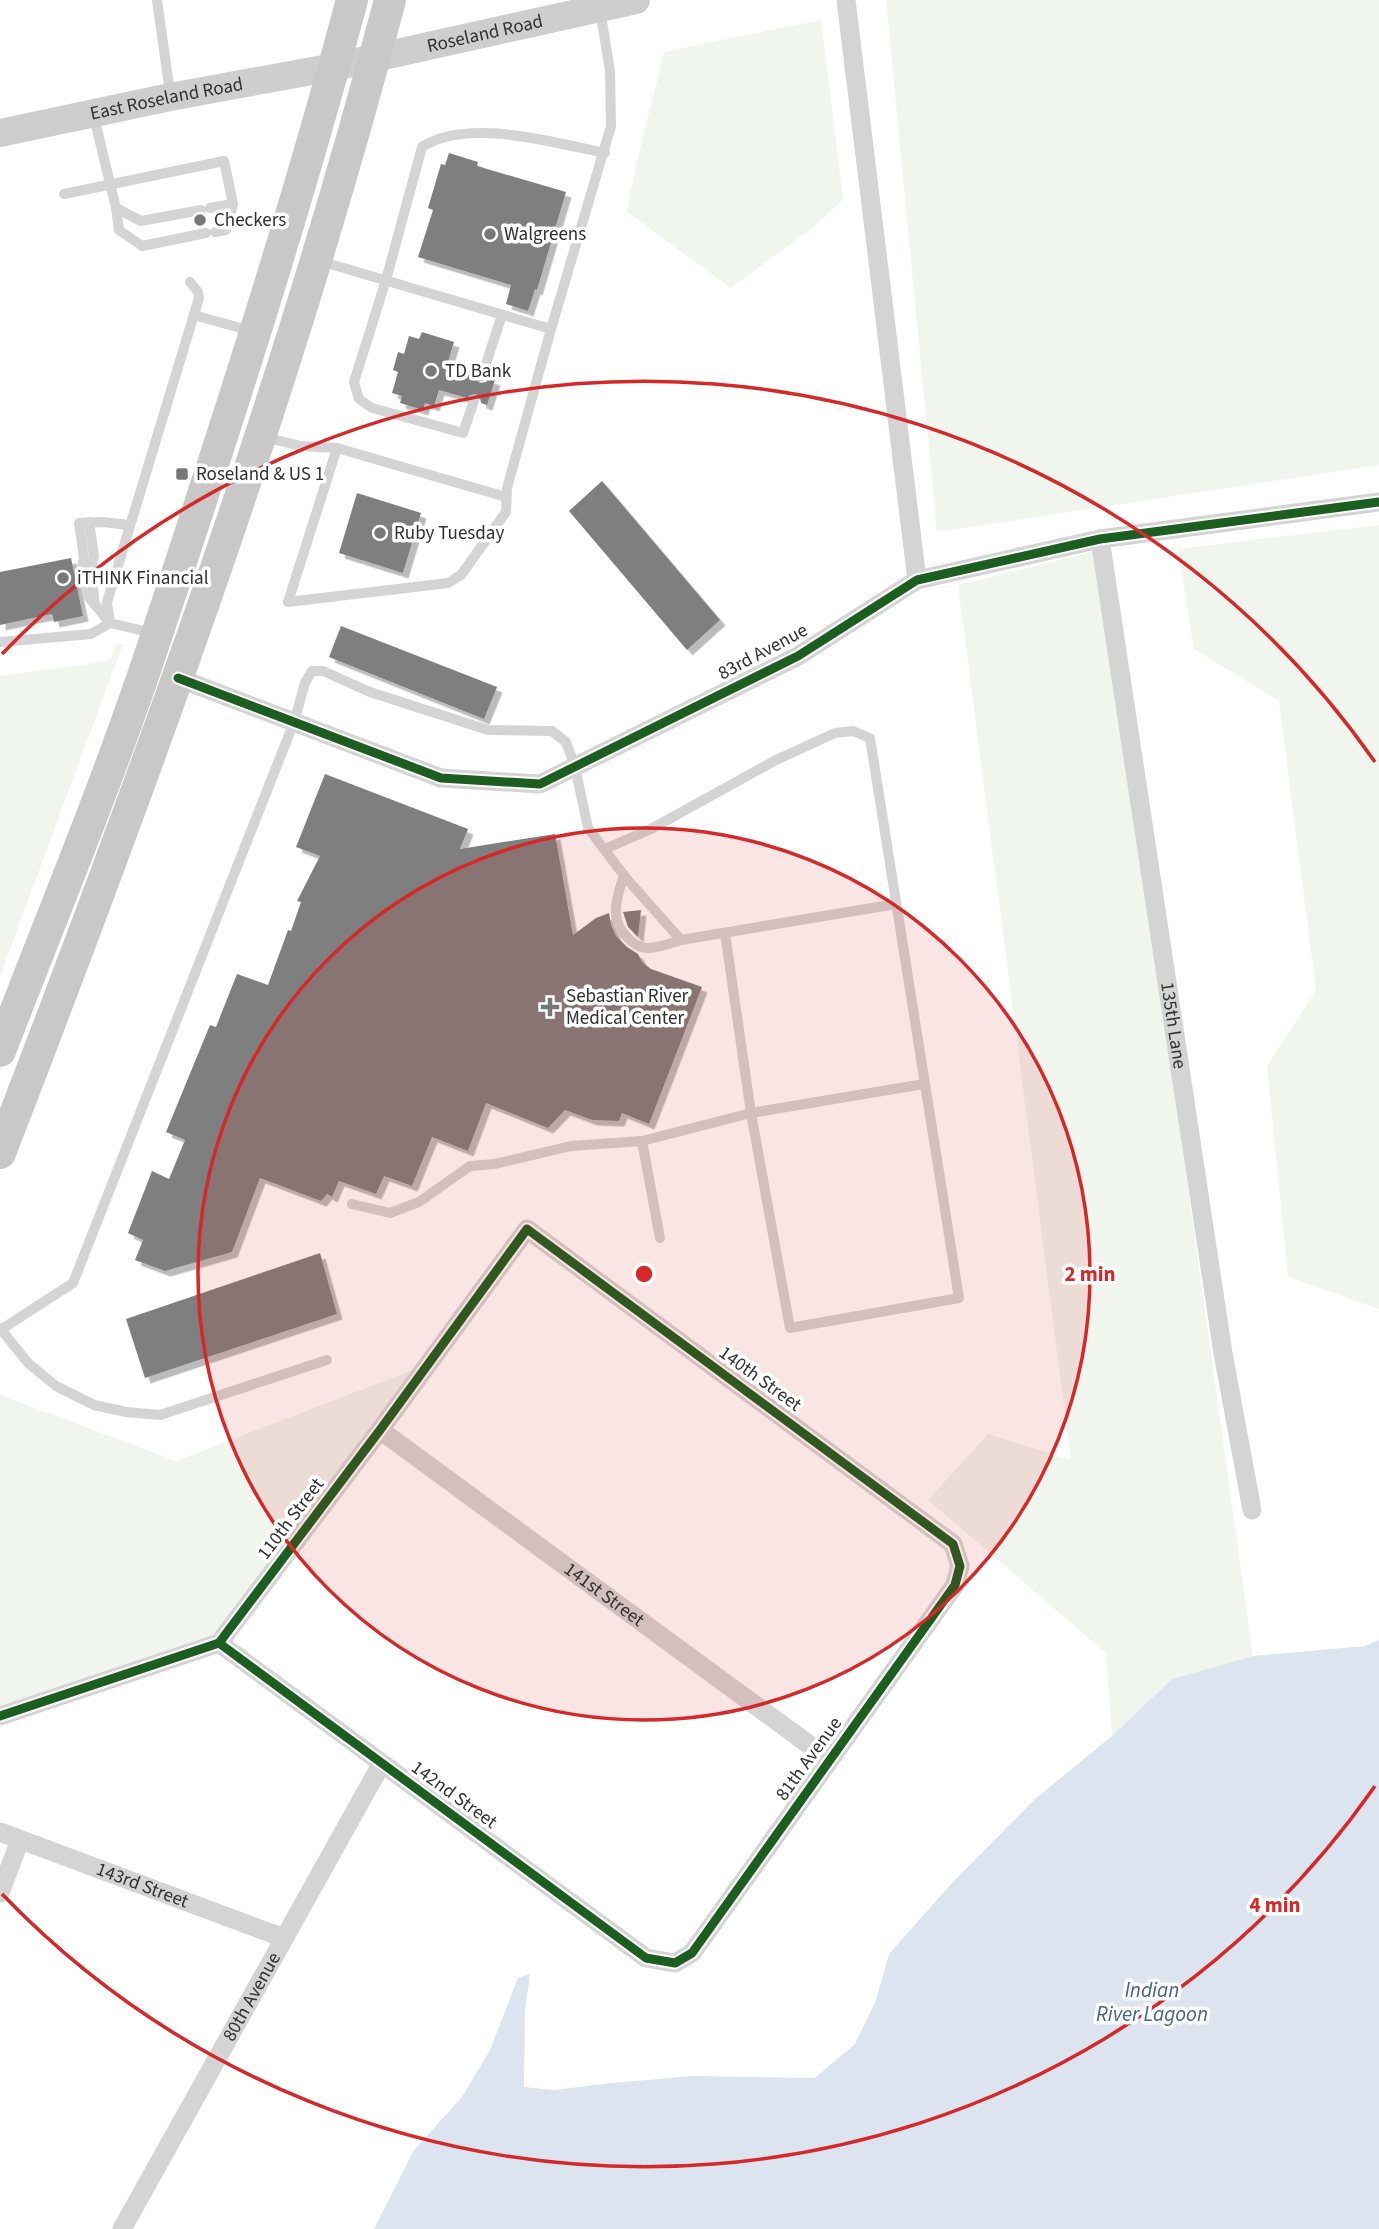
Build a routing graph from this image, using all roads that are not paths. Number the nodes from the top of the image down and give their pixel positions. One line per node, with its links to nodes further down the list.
1 (157, 0): 9 (lane)
2 (352, 0): 8 (main road)
3 (390, 0): 7 (main road)
4 (636, 0): 6 (street, Roseland Road)
5 (846, 0): 32 (street)
6 (600, 7): 7 (street, Roseland Road); 12 (lane)
7 (374, 58): 8 (street, Roseland Road); 17 (main road)
8 (334, 66): 9 (street, East Roseland Road); 23 (main road)
9 (170, 97): 10 (street, East Roseland Road)
10 (93, 113): 11 (street, East Roseland Road); 13 (lane)
11 (0, 133)
12 (605, 153): 18 (lane); 22 (lane)
13 (110, 184): 14 (lane); 15 (lane); 16 (lane)
14 (64, 194)
15 (233, 204): 16 (lane); 16 (lane)
16 (116, 208)
17 (315, 259): 18 (lane); 26 (main road)
18 (386, 280): 21 (lane); 25 (lane)
19 (190, 282): 20 (lane)
20 (194, 315): 23 (lane); 30 (lane)
21 (502, 315): 22 (lane); 24 (lane)
22 (551, 329): 28 (lane)
23 (255, 332): 34 (main road)
24 (482, 376)
25 (474, 401)
26 (260, 436): 27 (lane); 36 (main road)
27 (338, 448): 28 (lane); 28 (lane)
28 (506, 497)
29 (1379, 502): 31 (street, 83rd Avenue)
30 (129, 525): 33 (lane); 33 (lane)
31 (1100, 539): 32 (street, 83rd Avenue); 55 (street, 135th Lane)
32 (917, 580): 38 (street, 83rd Avenue)
33 (110, 623): 34 (lane); 35 (lane)
34 (159, 627): 36 (main road); 44 (main road)
35 (0, 642)
36 (178, 678): 37 (street, 83rd Avenue); 48 (main road)
37 (294, 722): 38 (street, 83rd Avenue); 38 (lane); 52 (lane)
38 (575, 767): 39 (lane)
39 (604, 849): 40 (lane); 41 (lane)
40 (624, 875): 43 (lane); 43 (lane)
41 (896, 904): 42 (lane); 45 (lane)
42 (725, 933): 43 (lane); 46 (lane)
43 (681, 940)
44 (0, 1051)
45 (924, 1084): 46 (lane); 46 (lane)
46 (751, 1113): 47 (lane)
47 (642, 1141): 49 (lane); 51 (lane)
48 (0, 1153)
49 (352, 1204)
50 (527, 1229): 54 (street, 110th Street); 56 (street, 140th Street)
51 (660, 1238)
52 (1, 1329): 53 (lane)
53 (327, 1360)
54 (380, 1430): 57 (street, 110th Street); 59 (street, 141st Street)
55 (1252, 1510)
56 (960, 1566): 59 (street, 81th Avenue)
57 (219, 1643): 58 (street); 60 (street, 142nd Street)
58 (0, 1716)
59 (830, 1760): 65 (street, 81th Avenue)
60 (382, 1763): 64 (street, 80th Avenue); 65 (street, 142nd Street)
61 (0, 1832): 62 (street, 143rd Street)
62 (20, 1840): 63 (street); 64 (street, 143rd Street)
63 (0, 1893)
64 (284, 1938): 66 (street, 80th Avenue)
65 (675, 1963)
66 (122, 2229)

